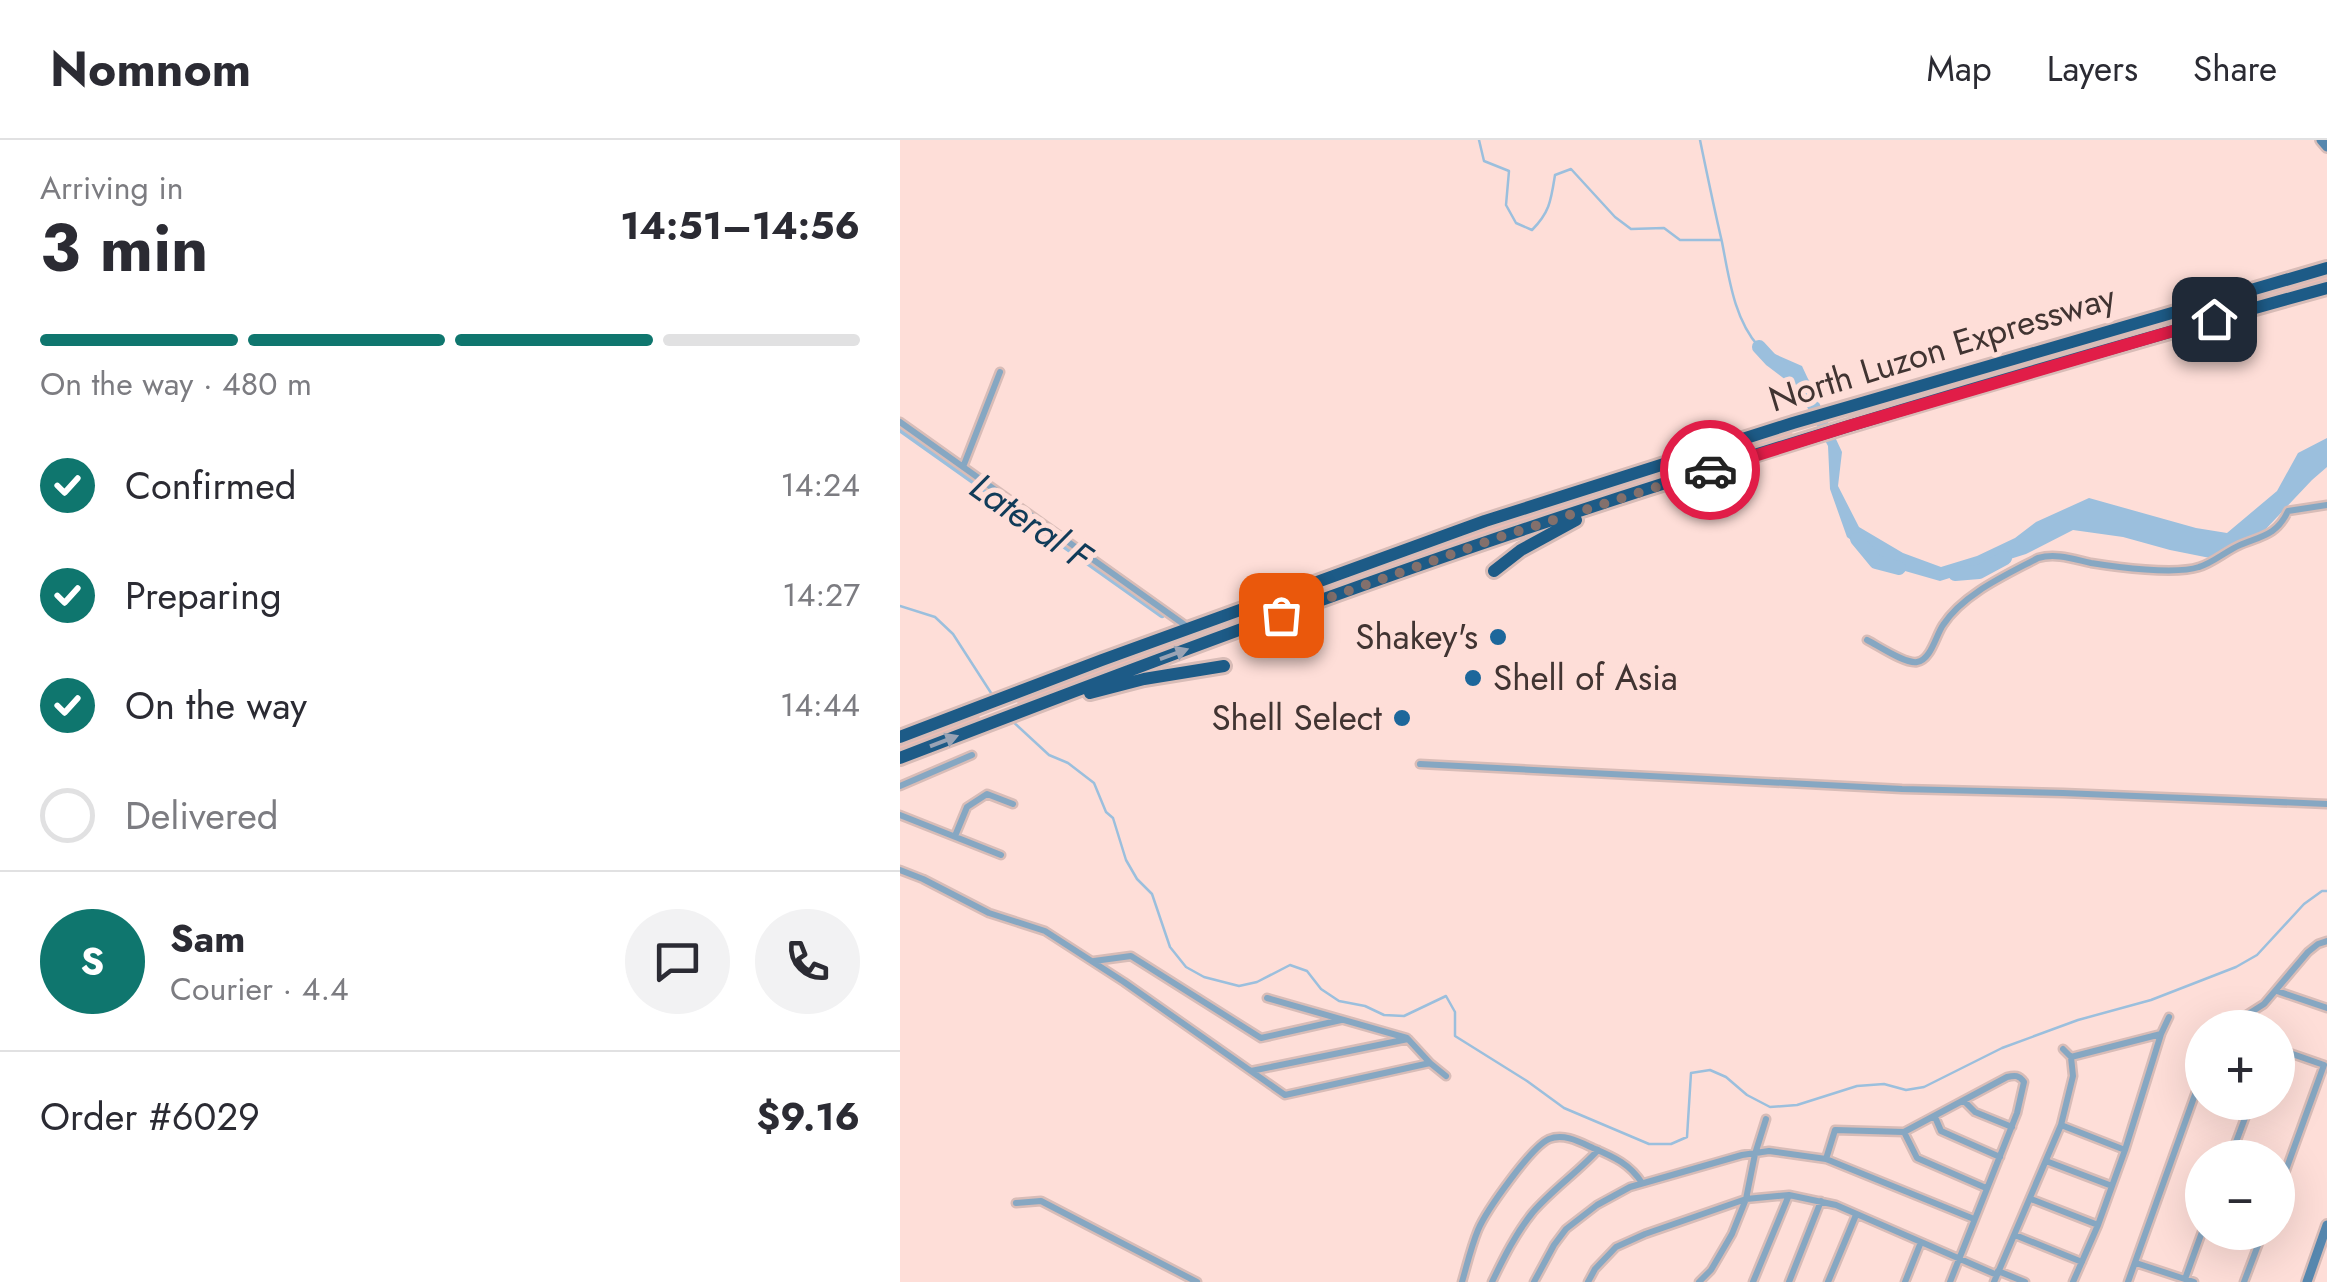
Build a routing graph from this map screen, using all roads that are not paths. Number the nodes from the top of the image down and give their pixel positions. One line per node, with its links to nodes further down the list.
1 (2320, 140): 2 (street)
2 (2327, 147)
3 (2327, 268): 11 (highway, North Luzon Expressway)
4 (2327, 288): 8 (highway, North Luzon Expressway)
5 (1000, 372): 7 (street)
6 (900, 422): 7 (street)
7 (962, 467): 11 (street)
8 (1698, 474): 10 (highway); 14 (highway, North Luzon Expressway, one-way to 8)
9 (2327, 505): 12 (street)
10 (1494, 571)
11 (1190, 628): 15 (highway, North Luzon Expressway)
12 (1868, 640)
13 (1224, 666): 14 (highway)
14 (1021, 712): 17 (highway, North Luzon Expressway, one-way to 14)
15 (900, 737)
16 (972, 755): 19 (street)
17 (900, 758)
18 (1420, 764): 21 (street)
19 (900, 786)
20 (1014, 804): 23 (street)
21 (2327, 804)
22 (900, 814): 23 (street)
23 (955, 836): 24 (street)
24 (1001, 855)
25 (900, 870): 27 (street)
26 (2327, 941): 28 (street)
27 (1094, 961): 33 (street); 41 (street)
28 (2277, 990): 30 (street); 31 (street)
29 (1267, 998): 33 (street)
30 (2327, 1008)
31 (2255, 1010)
32 (2169, 1017): 34 (street)
33 (1341, 1020): 35 (street)
34 (2160, 1034): 38 (street); 52 (street)
35 (1408, 1039): 39 (street); 41 (street)
36 (2063, 1049): 38 (street)
37 (2295, 1055): 40 (street)
38 (2071, 1057): 47 (street)
39 (1430, 1063): 41 (street); 42 (street)
40 (2326, 1065): 50 (street)
41 (1250, 1072)
42 (1446, 1076)
43 (1964, 1101): 44 (street); 48 (street); 48 (street)
44 (1934, 1117): 49 (street); 54 (street)
45 (1766, 1120): 53 (street)
46 (2186, 1120): 75 (street)
47 (2061, 1125): 52 (street); 56 (street)
48 (2012, 1127): 54 (street)
49 (1904, 1132): 55 (street); 59 (street)
50 (2295, 1147)
51 (1598, 1150): 57 (street); 79 (street); 80 (street)
52 (2125, 1150): 58 (street)
53 (1755, 1154): 55 (street); 57 (street); 61 (street)
54 (2000, 1156): 59 (street)
55 (1826, 1159): 66 (street)
56 (2046, 1161): 58 (street); 62 (street)
57 (1642, 1184): 81 (street)
58 (2112, 1186): 67 (street)
59 (1986, 1188): 66 (street)
60 (1789, 1195): 61 (street); 63 (street); 84 (street)
61 (1746, 1199): 82 (street); 83 (street)
62 (2031, 1199): 67 (street); 69 (street)
63 (1822, 1201): 65 (street); 85 (street)
64 (1016, 1203): 78 (street)
65 (1856, 1216): 70 (street); 86 (street)
66 (1974, 1219): 73 (street)
67 (2098, 1225): 74 (street)
68 (2327, 1225): 94 (street)
69 (2015, 1234): 74 (street); 76 (street)
70 (1922, 1242): 73 (street); 87 (street)
71 (2195, 1250): 77 (street)
72 (2256, 1250): 93 (street)
73 (1959, 1259): 76 (street); 88 (street)
74 (2082, 1262): 90 (street)
75 (2136, 1262): 77 (street); 91 (street)
76 (1996, 1276): 89 (street)
77 (2185, 1279): 92 (street)
78 (1198, 1282)
79 (1462, 1282)
80 (1492, 1282)
81 (1534, 1282)
82 (1588, 1282)
83 (1699, 1282)
84 (1753, 1282)
85 (1789, 1282)
86 (1828, 1282)
87 (1905, 1282)
88 (1950, 1282)
89 (2026, 1282)
90 (2073, 1282)
91 (2128, 1282)
92 (2194, 1282)
93 (2244, 1282)
94 (2306, 1282)

